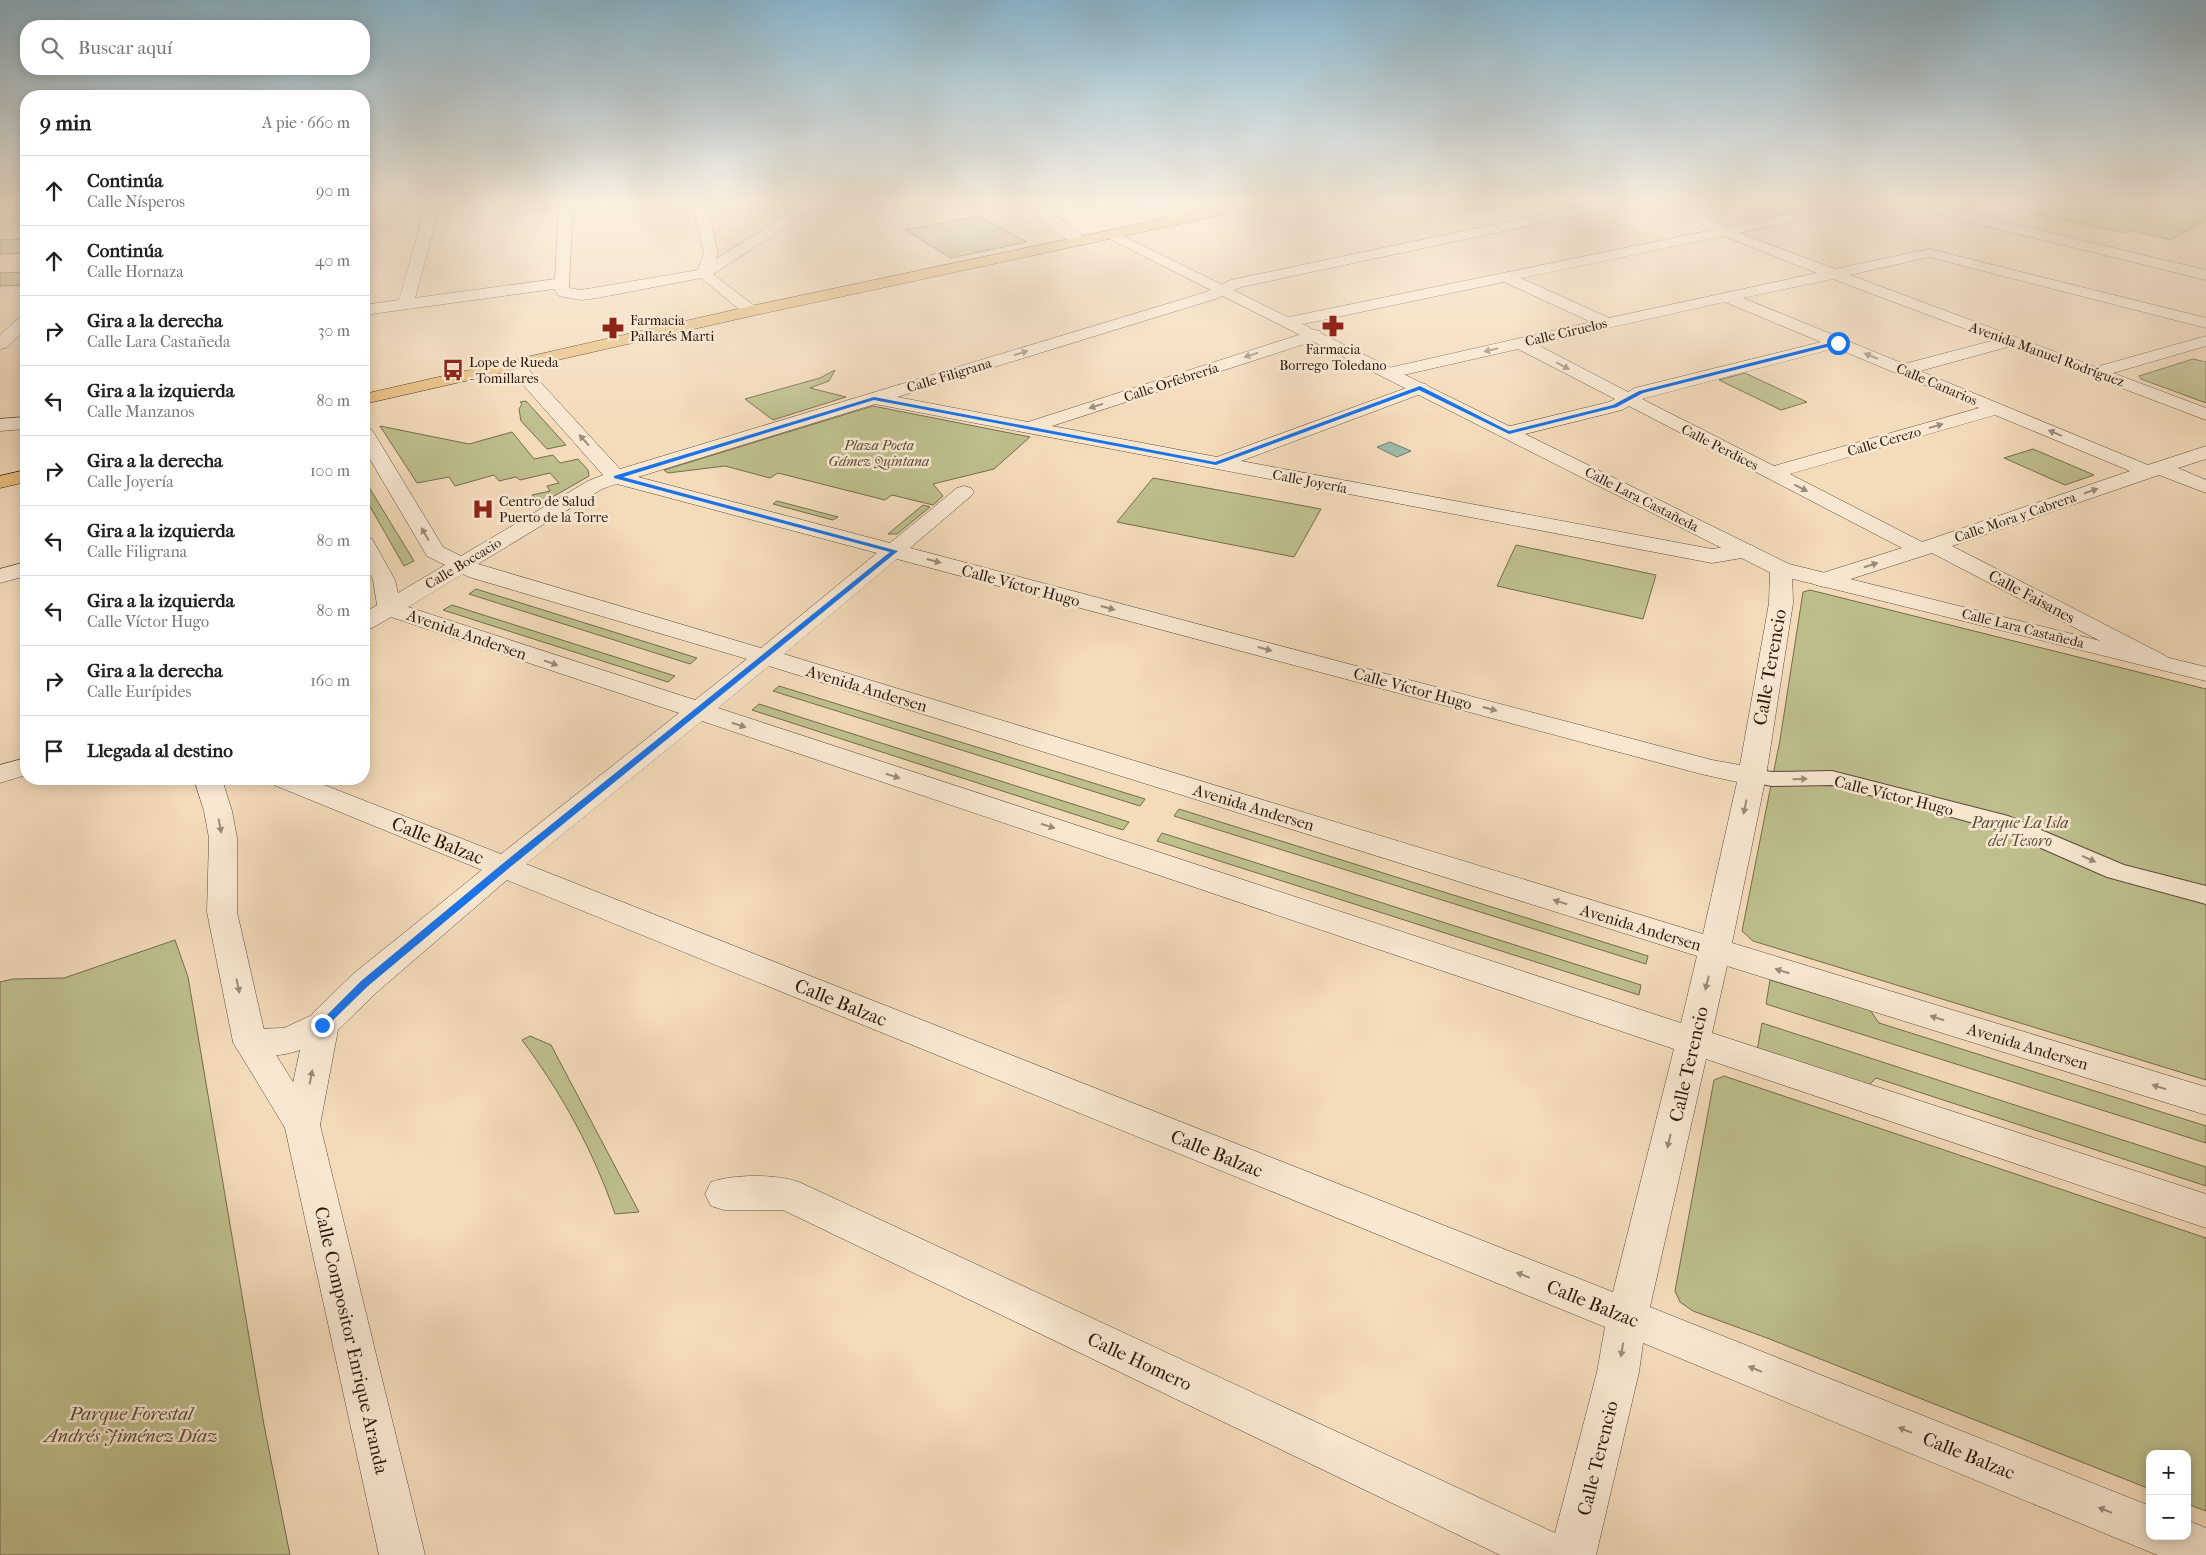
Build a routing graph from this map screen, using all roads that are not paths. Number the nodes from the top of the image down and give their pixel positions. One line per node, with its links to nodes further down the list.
1 (414, 275): 16 (street)
2 (562, 275): 13 (street)
3 (695, 275): 13 (street)
4 (706, 275): 18 (street)
5 (919, 275): 18 (main road)
6 (1192, 275): 14 (street, Calle Lara Castañeda)
7 (1276, 275): 14 (street, Calle Filigrana)
8 (1524, 275): 12 (street)
9 (1823, 275): 15 (street, Calle Ciruelos)
10 (1834, 275): 25 (street, Avenida Manuel Rodríguez)
11 (2019, 275): 21 (street, Calle Ciruelos)
12 (1508, 278): 19 (street); 20 (street)
13 (562, 284): 16 (street)
14 (1223, 290): 19 (street, Calle Lara Castañeda); 36 (street, Calle Filigrana, one-way to 14)
15 (1726, 297): 20 (street, Calle Ciruelos); 28 (street, Calle Canarios)
16 (406, 304): 17 (street)
17 (370, 309)
18 (751, 311): 31 (main road)
19 (1289, 322): 23 (street, Calle Lara Castañeda)
20 (1607, 322): 27 (street, Calle Ciruelos)
21 (2206, 323)
22 (20, 325): 24 (street)
23 (1314, 335): 34 (street, Calle Lara Castañeda); 43 (street, Calle Orfebrería, one-way to 43)
24 (3, 338)
25 (2012, 341): 32 (street); 33 (street, Avenida Manuel Rodríguez)
26 (2206, 341): 29 (street)
27 (1520, 343): 34 (street, Calle Ciruelos, one-way to 34); 37 (street, Calle Perdices, one-way to 37)
28 (1838, 343): 32 (street, Calle Canarios, one-way to 28); 37 (street)
29 (2186, 347): 30 (street); 33 (street)
30 (2206, 354)
31 (515, 364): 38 (main road); 51 (street, one-way to 31)
32 (1903, 370): 39 (street, Calle Canarios)
33 (2096, 372): 40 (street, Avenida Manuel Rodríguez)
34 (1390, 373): 35 (street, Calle Lara Castañeda)
35 (1420, 388): 44 (street, Calle Lara Castañeda); 47 (street)
36 (874, 398): 43 (street, Calle Joyería); 51 (street, Calle Filigrana)
37 (1625, 399): 44 (street); 49 (street, Calle Perdices)
38 (370, 400)
39 (1996, 408): 48 (street, Calle Canarios, one-way to 39); 49 (street, Calle Cerezo, one-way to 39)
40 (2206, 414)
41 (20, 423): 42 (street)
42 (0, 425)
43 (1028, 428): 47 (street, Calle Joyería)
44 (1509, 432): 57 (street, Calle Lara Castañeda)
45 (370, 443): 59 (street, Avenida Andersen, one-way to 45)
46 (2206, 452): 48 (street, Calle Mora y Cabrera)
47 (1216, 464): 57 (street, Calle Joyería)
48 (2154, 470): 53 (street, Calle Canarios); 55 (street, Calle Mora y Cabrera, one-way to 48)
49 (1772, 473): 55 (street, Calle Perdices, one-way to 55)
50 (20, 477): 52 (main road)
51 (616, 477): 56 (street, Calle Víctor Hugo); 59 (street, Calle Boccacio)
52 (0, 482)
53 (2206, 487)
54 (964, 492): 56 (street)
55 (1927, 547): 63 (street, Calle Mora y Cabrera, one-way to 55); 66 (street, Calle Faisanes)
56 (895, 551): 65 (street); 71 (street, Calle Víctor Hugo, one-way to 71)
57 (1746, 551): 60 (street, Calle Lara Castañeda)
58 (370, 555): 64 (street, Avenida Andersen)
59 (460, 565): 64 (street, Calle Boccacio); 65 (street, Avenida Andersen)
60 (1781, 569): 63 (street, Calle Lara Castañeda); 71 (street, Calle Terencio)
61 (20, 571): 62 (street)
62 (0, 576)
63 (1824, 580): 66 (street, Calle Lara Castañeda)
64 (376, 615): 68 (street, Avenida Andersen, one-way to 68)
65 (766, 657): 68 (street); 76 (street, Avenida Andersen, one-way to 65)
66 (2157, 661): 67 (street, Calle Lara Castañeda)
67 (2206, 674)
68 (697, 711): 74 (street); 78 (street, Avenida Andersen, one-way to 78)
69 (20, 768): 70 (street)
70 (0, 774)
71 (1752, 776): 75 (street, Calle Víctor Hugo, one-way to 75); 76 (street, Calle Terencio, one-way to 76)
72 (210, 785): 79 (street, Calle Compositor Enrique Aranda, one-way to 79)
73 (299, 785): 74 (street, Calle Balzac)
74 (504, 867): 77 (street); 84 (street, Calle Balzac, one-way to 74)
75 (2206, 895)
76 (1715, 949): 78 (street, Calle Terencio, one-way to 78); 80 (street, Avenida Andersen, one-way to 76)
77 (322, 1025): 79 (street); 81 (street, Calle Compositor Enrique Aranda, one-way to 77)
78 (1693, 1040): 83 (street, Avenida Andersen); 84 (street, Calle Terencio, one-way to 84)
79 (250, 1042): 81 (street, Calle Compositor Enrique Aranda)
80 (2206, 1101)
81 (302, 1125): 88 (street, Calle Compositor Enrique Aranda)
82 (724, 1194): 89 (street, Calle Homero)
83 (2206, 1211)
84 (1627, 1317): 85 (street, Calle Balzac, one-way to 84); 90 (street, Calle Terencio, one-way to 90)
85 (2146, 1527)
86 (2178, 1540): 87 (street)
87 (2206, 1552)
88 (402, 1555)
89 (1551, 1555)
90 (1573, 1555)

